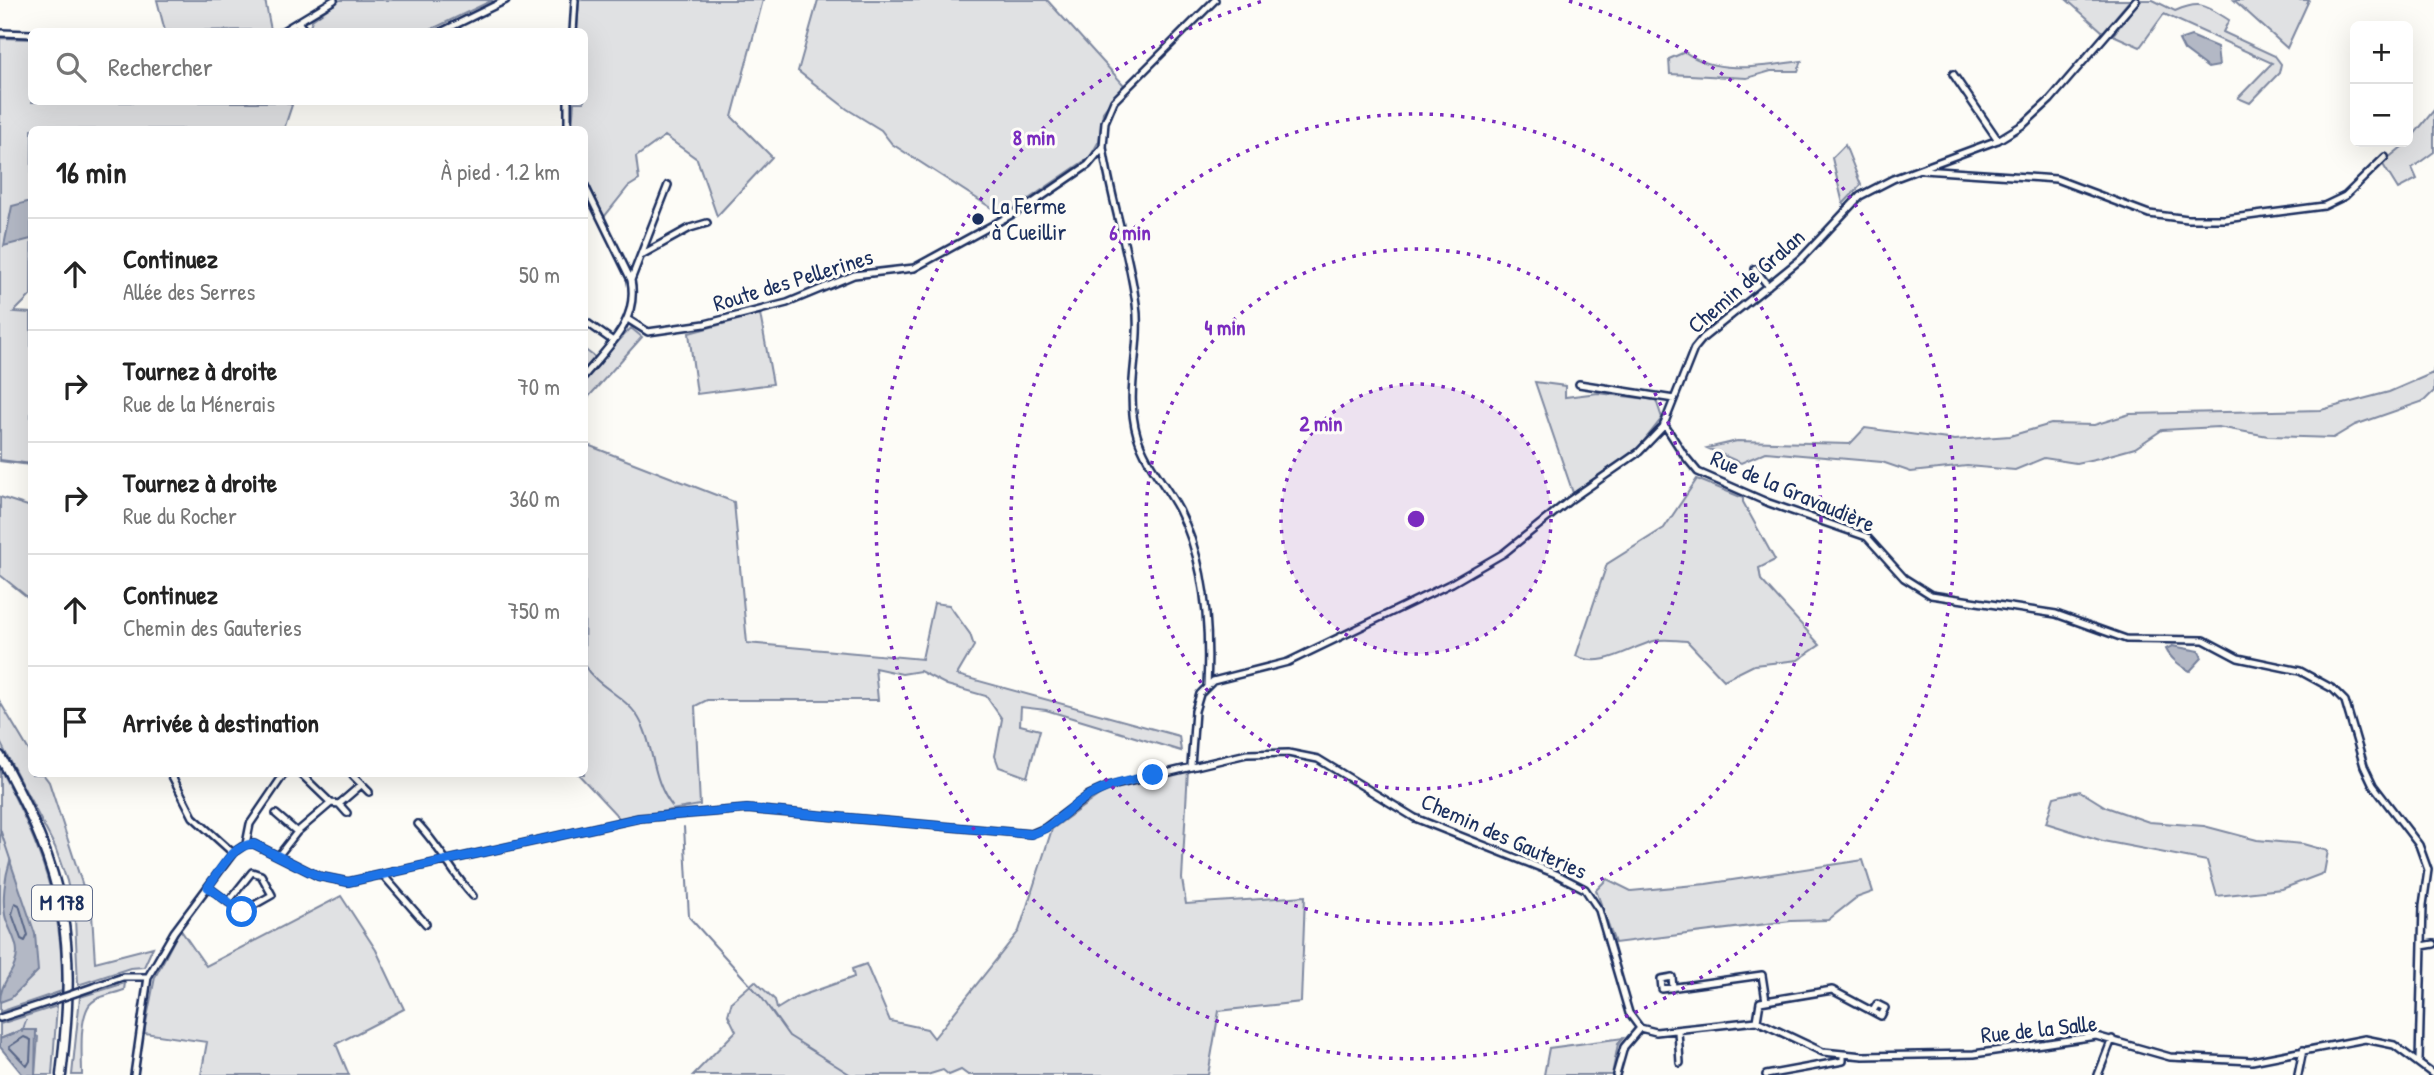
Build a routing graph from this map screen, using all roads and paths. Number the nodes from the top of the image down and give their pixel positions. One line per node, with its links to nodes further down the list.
1 (334, 0): 6 (street)
2 (506, 0): 9 (street)
3 (575, 0): 10 (street)
4 (1215, 0): 17 (street)
5 (2136, 0): 16 (street, Chemin de Gralan)
6 (298, 22): 7 (street); 8 (street)
7 (288, 28)
8 (303, 28)
9 (449, 28)
10 (573, 28)
11 (0, 33): 12 (street)
12 (28, 34)
13 (1953, 74): 16 (street)
14 (568, 105): 15 (street)
15 (568, 126)
16 (1998, 140): 19 (street, Chemin de Gralan)
17 (1103, 147): 29 (street, Route des Pellerines); 36 (street)
18 (2385, 157): 19 (street)
19 (1920, 169): 28 (street, Chemin de Gralan)
20 (668, 185): 23 (street)
21 (588, 192): 24 (street)
22 (706, 223): 23 (street)
23 (643, 254): 25 (street)
24 (622, 262): 25 (street); 27 (street)
25 (637, 264): 27 (street)
26 (1755, 270): 28 (street)
27 (631, 281): 29 (street)
28 (1768, 286): 34 (street, Chemin de Gralan)
29 (629, 320): 31 (street)
30 (588, 322): 31 (street)
31 (613, 341): 32 (street)
32 (588, 371)
33 (1579, 384): 34 (street)
34 (1674, 399): 35 (street, Chemin de Gralan)
35 (1664, 424): 36 (street, Chemin de Gralan); 61 (street, Rue de la Gravaudière)
36 (1207, 686): 38 (street)
37 (0, 757): 75 (main road, M 178)
38 (1191, 766): 54 (street, Chemin des Gauteries); 68 (street, Chemin des Gauteries)
39 (173, 777): 52 (street)
40 (282, 777): 51 (street)
41 (304, 777): 45 (street)
42 (354, 777): 43 (street)
43 (361, 785): 44 (street); 46 (street)
44 (369, 792)
45 (331, 803): 46 (street); 50 (street)
46 (339, 804): 47 (street)
47 (347, 813)
48 (276, 814): 50 (street)
49 (418, 824): 54 (street)
50 (297, 832): 53 (street)
51 (246, 844): 52 (street); 53 (street, Chemin des Gauteries)
52 (233, 853): 56 (street)
53 (279, 856): 55 (street, Chemin des Gauteries)
54 (447, 861): 55 (street, Chemin des Gauteries); 57 (street)
55 (383, 875): 59 (street)
56 (208, 887): 58 (street); 62 (street)
57 (473, 896)
58 (228, 902): 58 (street)
59 (426, 923)
60 (2434, 944): 61 (street)
61 (2422, 946): 73 (street, Rue de la Gravaudière)
62 (148, 977): 66 (street, bridge); 76 (street)
63 (1673, 988): 64 (street)
64 (1766, 1001): 65 (street); 67 (street)
65 (1873, 1011)
66 (0, 1018)
67 (1757, 1021): 69 (street); 72 (street, Rue de la Salle)
68 (1640, 1028): 69 (street); 77 (street)
69 (1678, 1031): 74 (street)
70 (2112, 1039): 71 (street, Rue de la Salle); 72 (street, Rue de la Salle); 79 (street)
71 (2303, 1050): 73 (street, Rue de la Salle); 80 (street)
72 (1843, 1056): 78 (street)
73 (2419, 1061): 81 (street, Rue de la Salle)
74 (1680, 1063)
75 (63, 1075)
76 (134, 1075)
77 (1616, 1075)
78 (1766, 1075)
79 (2098, 1075)
80 (2298, 1075)
81 (2434, 1075)

